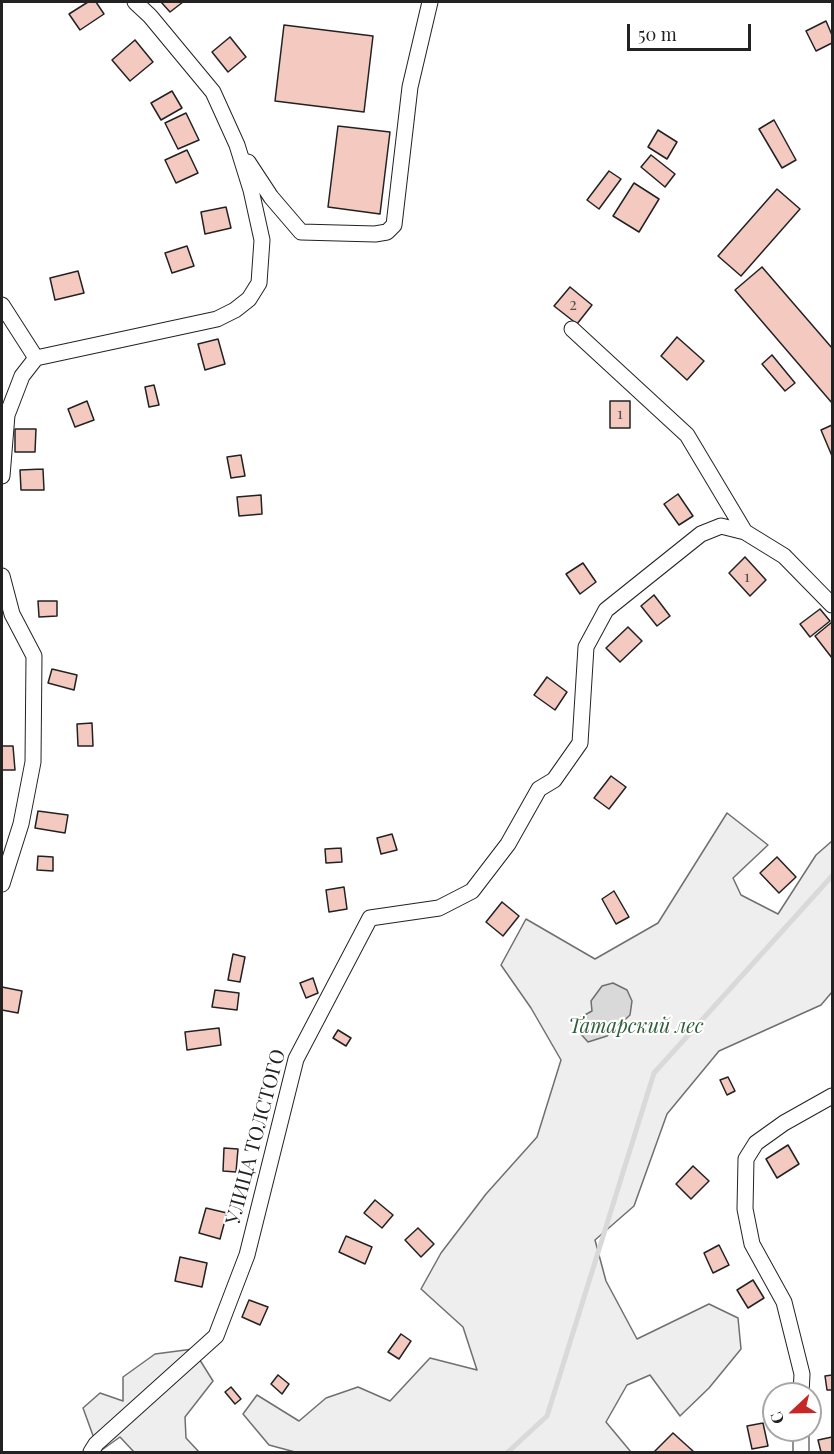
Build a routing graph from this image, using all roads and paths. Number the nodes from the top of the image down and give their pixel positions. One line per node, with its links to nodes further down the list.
1 (135, 2): 3 (street)
2 (430, 2): 3 (street)
3 (237, 146): 6 (street)
4 (2, 305): 6 (street)
5 (572, 329): 8 (street)
6 (36, 358): 7 (street)
7 (2, 476)
8 (745, 532): 10 (street); 14 (street, УЛИЦА ТОЛСТОГО)
9 (2, 576): 11 (street)
10 (832, 605)
11 (2, 884)
12 (832, 1096): 13 (street)
13 (802, 1382)
14 (91, 1452)

